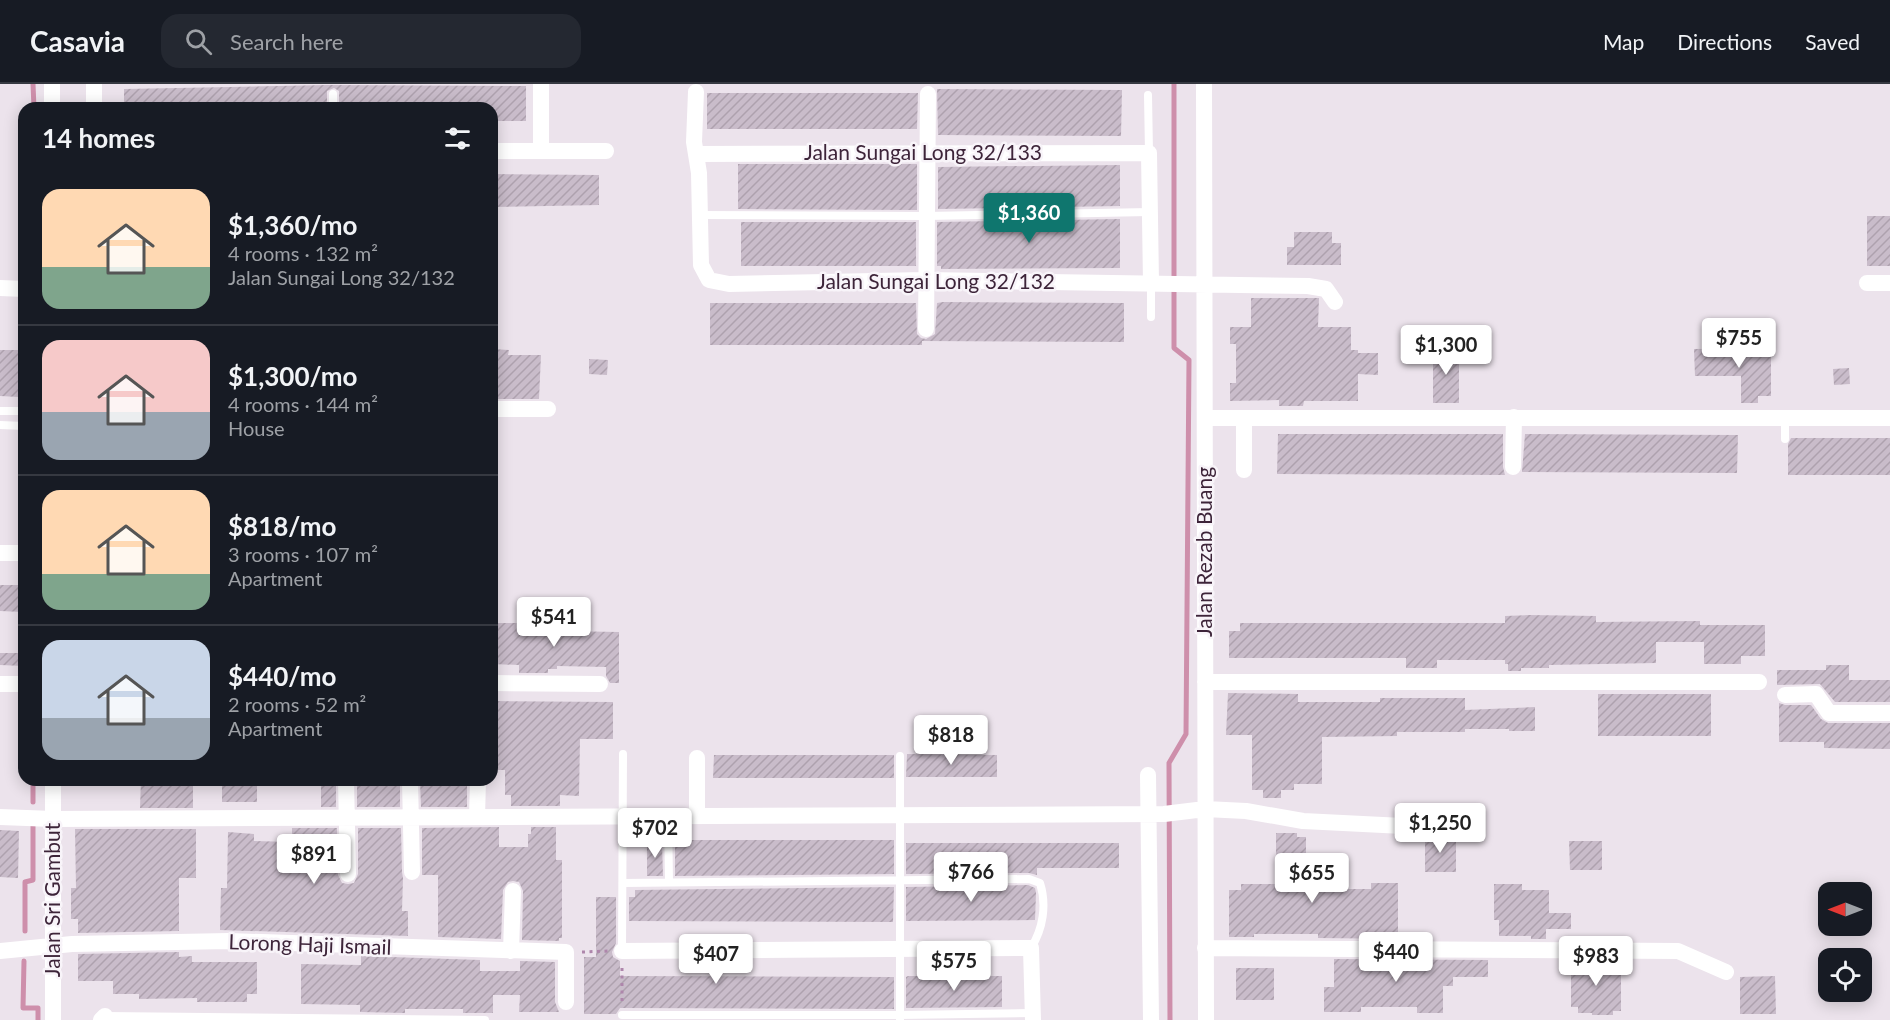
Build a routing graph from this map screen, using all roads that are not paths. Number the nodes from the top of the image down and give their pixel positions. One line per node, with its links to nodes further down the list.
1 (52, 84): 9 (street)
2 (94, 84): 10 (street)
3 (541, 84): 13 (street)
4 (1204, 84): 25 (street, Jalan Rezab Buang)
5 (696, 92): 17 (street)
6 (333, 94): 11 (lane)
7 (928, 94): 15 (street)
8 (1148, 95): 16 (lane)
9 (52, 102)
10 (94, 102)
11 (333, 102)
12 (498, 151): 13 (street)
13 (541, 151): 14 (street)
14 (606, 151)
15 (927, 152): 16 (street, Jalan Sungai Long 32/133); 17 (street, Jalan Sungai Long 32/133); 20 (street)
16 (1149, 153): 18 (street)
17 (698, 154): 19 (street)
18 (1150, 212): 20 (lane); 22 (street)
19 (699, 216): 20 (lane); 21 (street, Jalan Sungai Long 32/132)
20 (926, 216): 21 (street)
21 (925, 280): 22 (street, Jalan Sungai Long 32/132); 30 (street)
22 (1157, 283): 25 (street, Jalan Sungai Long 32/132); 29 (lane)
23 (1867, 283): 24 (street)
24 (1890, 283)
25 (1205, 285): 28 (street, Jalan Sungai Long 32/132); 36 (street, Jalan Rezab Buang)
26 (0, 288): 27 (street)
27 (18, 289)
28 (1335, 302)
29 (1151, 317)
30 (926, 329)
31 (498, 409): 32 (street)
32 (548, 409)
33 (0, 411): 34 (lane)
34 (18, 411)
35 (1514, 417): 37 (street); 38 (street); 43 (street)
36 (1205, 418): 37 (street); 47 (street, Jalan Rezab Buang)
37 (1244, 418): 44 (street)
38 (1785, 418): 39 (street); 42 (lane)
39 (1890, 418)
40 (0, 425): 41 (lane)
41 (18, 426)
42 (1785, 439)
43 (1513, 468)
44 (1244, 470)
45 (18, 552): 46 (street)
46 (0, 553)
47 (1205, 682): 48 (street); 63 (street, Jalan Rezab Buang)
48 (1759, 682)
49 (498, 683): 52 (street)
50 (0, 684): 51 (street)
51 (18, 684)
52 (600, 684)
53 (1785, 695): 54 (street)
54 (1890, 713)
55 (623, 754): 67 (lane)
56 (900, 756): 65 (lane)
57 (697, 758): 69 (street)
58 (1148, 775): 64 (street)
59 (53, 786): 73 (street, Jalan Sri Gambut)
60 (346, 786): 70 (street)
61 (410, 786): 71 (street)
62 (478, 786): 72 (street)
63 (1205, 809): 64 (street); 74 (street); 83 (street, Jalan Rezab Buang)
64 (1156, 814): 65 (street); 97 (street)
65 (900, 815): 69 (street); 77 (lane)
66 (0, 816): 73 (street)
67 (623, 816): 68 (street); 72 (street); 79 (lane)
68 (668, 816): 69 (street); 78 (lane)
69 (697, 816)
70 (348, 817): 71 (street); 73 (street); 76 (street)
71 (411, 817): 72 (street); 75 (street)
72 (477, 817)
73 (53, 819): 81 (street, Jalan Sri Gambut)
74 (1403, 826)
75 (412, 872)
76 (348, 874)
77 (900, 880): 78 (lane); 82 (lane); 84 (lane)
78 (669, 882): 79 (lane)
79 (623, 883): 87 (lane)
80 (513, 891): 86 (street)
81 (53, 947): 85 (street, Lorong Haji Ismail); 86 (street, Lorong Haji Ismail); 94 (street, Jalan Sri Gambut)
82 (1031, 948): 84 (street); 91 (street)
83 (1205, 948): 88 (street); 98 (street, Jalan Rezab Buang)
84 (900, 949): 87 (street); 93 (lane)
85 (0, 951)
86 (510, 951): 89 (street, Lorong Haji Ismail)
87 (622, 951)
88 (1726, 972)
89 (566, 1002)
90 (622, 1015): 93 (lane)
91 (1033, 1017): 93 (lane)
92 (103, 1018): 95 (lane)
93 (900, 1018)
94 (53, 1020)
95 (314, 1020): 96 (lane)
96 (485, 1020)
97 (1151, 1020)
98 (1206, 1020)

